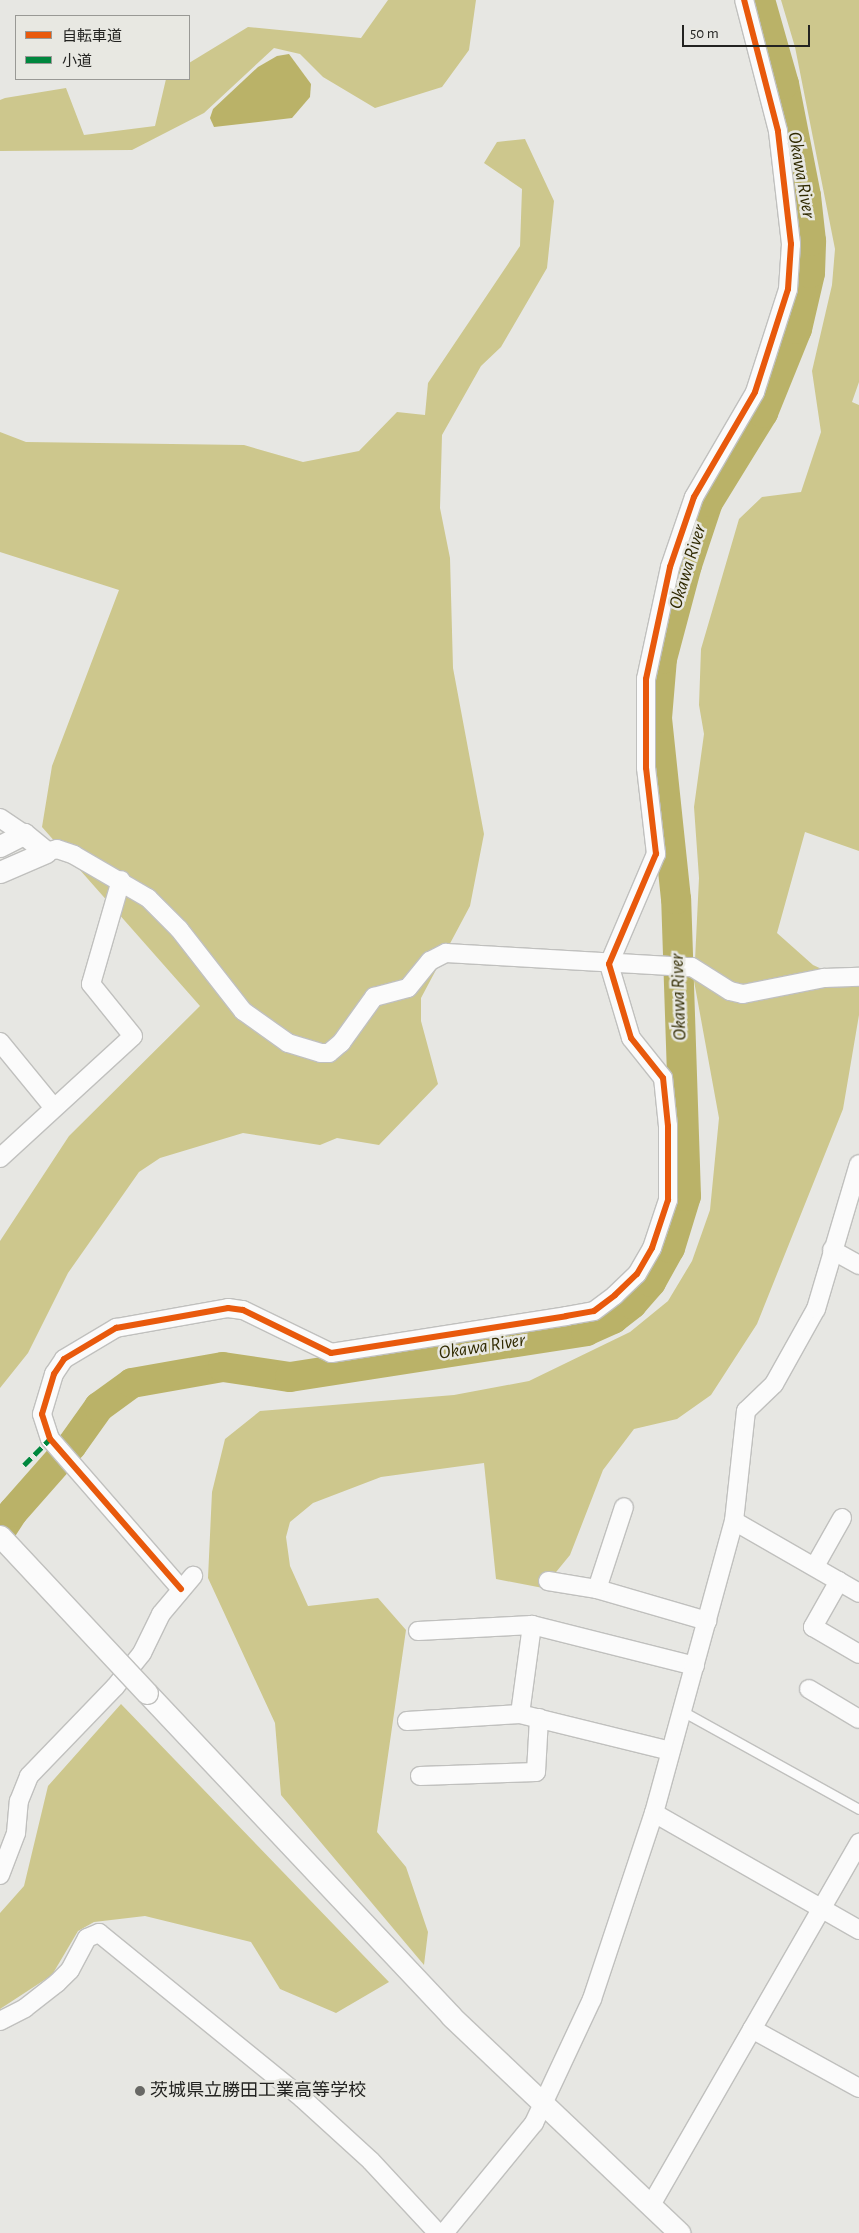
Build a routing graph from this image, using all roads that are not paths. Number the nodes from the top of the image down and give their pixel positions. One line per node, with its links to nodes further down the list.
1 (744, 0): 8 (street)
2 (0, 818): 3 (street)
3 (24, 834): 4 (street); 5 (street)
4 (0, 846)
5 (46, 852): 6 (street); 7 (street)
6 (0, 872)
7 (122, 880): 8 (street); 11 (street)
8 (609, 964): 9 (street); 24 (street)
9 (859, 977)
10 (0, 1042): 11 (street)
11 (54, 1108): 12 (street)
12 (0, 1158)
13 (859, 1164): 14 (street)
14 (832, 1250): 15 (street); 18 (street)
15 (859, 1265)
16 (624, 1507): 25 (street)
17 (842, 1518): 20 (street)
18 (734, 1521): 20 (street); 27 (street)
19 (0, 1536): 49 (street, bridge)
20 (815, 1566): 23 (street)
21 (193, 1576): 24 (street)
22 (548, 1580): 25 (street)
23 (840, 1581): 26 (street); 30 (street)
24 (181, 1589): 43 (street)
25 (596, 1589): 27 (street)
26 (859, 1593)
27 (707, 1621): 31 (street)
28 (532, 1625): 29 (street); 31 (street); 34 (street)
29 (418, 1631)
30 (859, 1654)
31 (695, 1666): 33 (street)
32 (808, 1690): 36 (street)
33 (682, 1711): 38 (street); 40 (lane)
34 (520, 1714): 35 (street); 37 (street)
35 (539, 1718): 38 (street); 39 (street)
36 (859, 1719)
37 (407, 1721)
38 (671, 1751): 41 (street)
39 (420, 1776)
40 (859, 1809)
41 (654, 1813): 44 (street); 49 (street)
42 (859, 1843): 44 (street)
43 (0, 1875)
44 (821, 1909): 45 (street); 47 (street)
45 (859, 1930)
46 (0, 2021): 51 (street)
47 (752, 2029): 48 (street); 50 (street)
48 (859, 2088)
49 (544, 2103): 50 (street); 52 (street)
50 (651, 2205): 53 (street)
51 (438, 2233)
52 (444, 2233)
53 (680, 2233)

